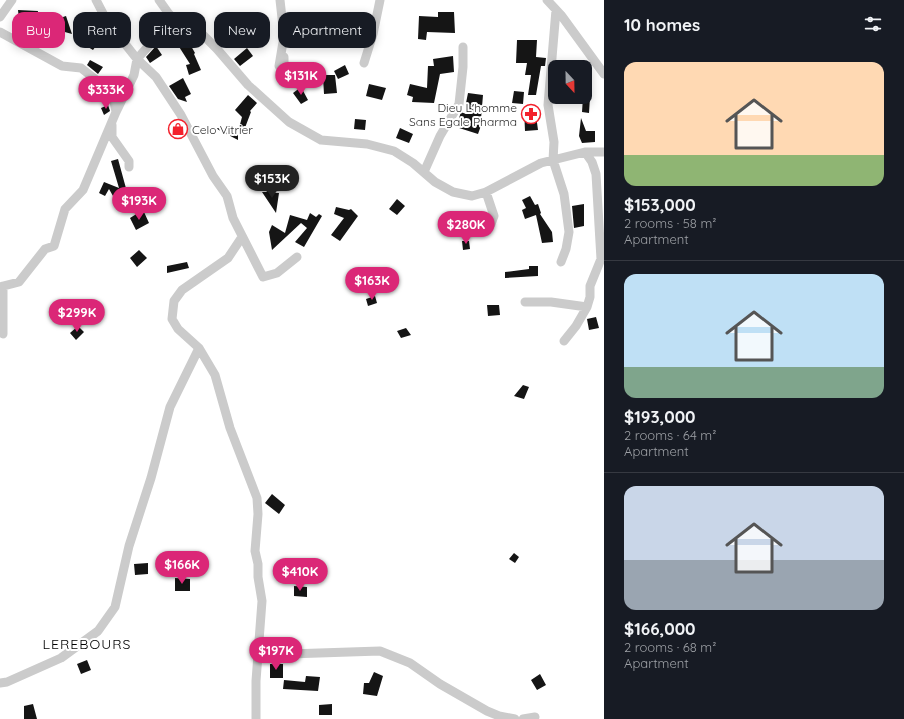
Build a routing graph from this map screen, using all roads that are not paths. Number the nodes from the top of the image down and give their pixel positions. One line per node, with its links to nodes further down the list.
1 (12, 0): 9 (street)
2 (96, 0): 15 (street)
3 (159, 0): 8 (street)
4 (280, 0): 14 (street)
5 (380, 0): 16 (street)
6 (547, 0): 7 (street)
7 (556, 10): 17 (street); 22 (street)
8 (168, 12)
9 (0, 17)
10 (0, 32): 18 (street)
11 (206, 38): 24 (street)
12 (463, 47): 24 (street)
13 (147, 48): 15 (street)
14 (284, 57)
15 (137, 59): 18 (street); 27 (street)
16 (364, 63)
17 (604, 74)
18 (116, 112): 19 (street)
19 (112, 123): 23 (street); 30 (street)
20 (585, 152): 21 (street); 22 (street); 32 (street)
21 (604, 152)
22 (553, 160): 25 (street); 29 (street)
23 (129, 167)
24 (424, 172): 25 (street)
25 (486, 192): 26 (street)
26 (465, 231)
27 (242, 237): 28 (street); 35 (street)
28 (298, 257)
29 (561, 262)
30 (1, 287): 33 (street)
31 (525, 302): 32 (street)
32 (587, 307): 34 (street)
33 (3, 334)
34 (564, 341)
35 (199, 348): 36 (street); 37 (street)
36 (258, 655): 39 (street); 40 (street)
37 (0, 683)
38 (535, 717): 41 (street)
39 (256, 719)
40 (515, 719)
41 (523, 719)

